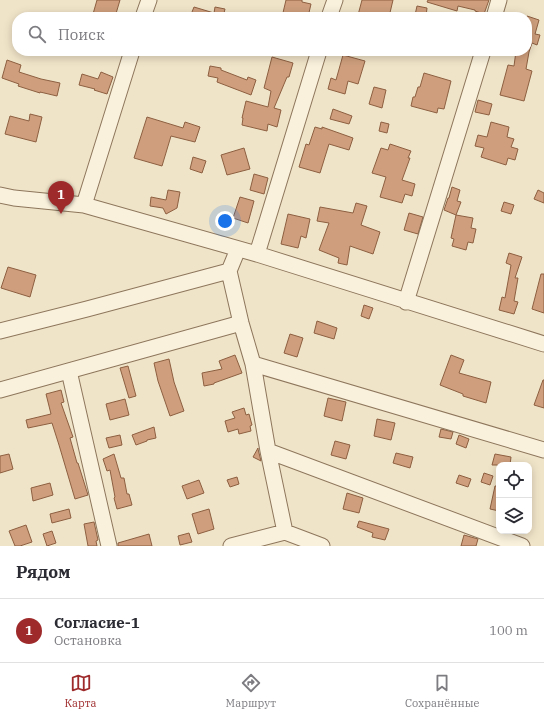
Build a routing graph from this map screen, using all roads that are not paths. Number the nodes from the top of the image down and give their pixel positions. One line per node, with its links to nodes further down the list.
1 (148, 0): 4 (street)
2 (335, 0): 5 (street)
3 (499, 0): 6 (street)
4 (144, 12)
5 (331, 12)
6 (495, 12)
7 (130, 56): 11 (street)
8 (317, 56): 13 (street)
9 (481, 56): 15 (street)
10 (0, 195): 11 (street)
11 (84, 205): 12 (street)
12 (238, 249): 13 (street); 14 (street)
13 (257, 254): 15 (street)
14 (228, 271): 16 (street); 17 (street)
15 (406, 302): 18 (street)
16 (241, 323): 19 (street); 20 (street)
17 (0, 330)
18 (544, 344)
19 (253, 364): 22 (street); 23 (street)
20 (69, 371): 21 (street); 25 (street)
21 (0, 390)
22 (544, 450)
23 (268, 451): 24 (street); 28 (street)
24 (285, 532): 26 (street); 27 (street)
25 (109, 546)
26 (231, 546)
27 (322, 546)
28 (522, 546)

